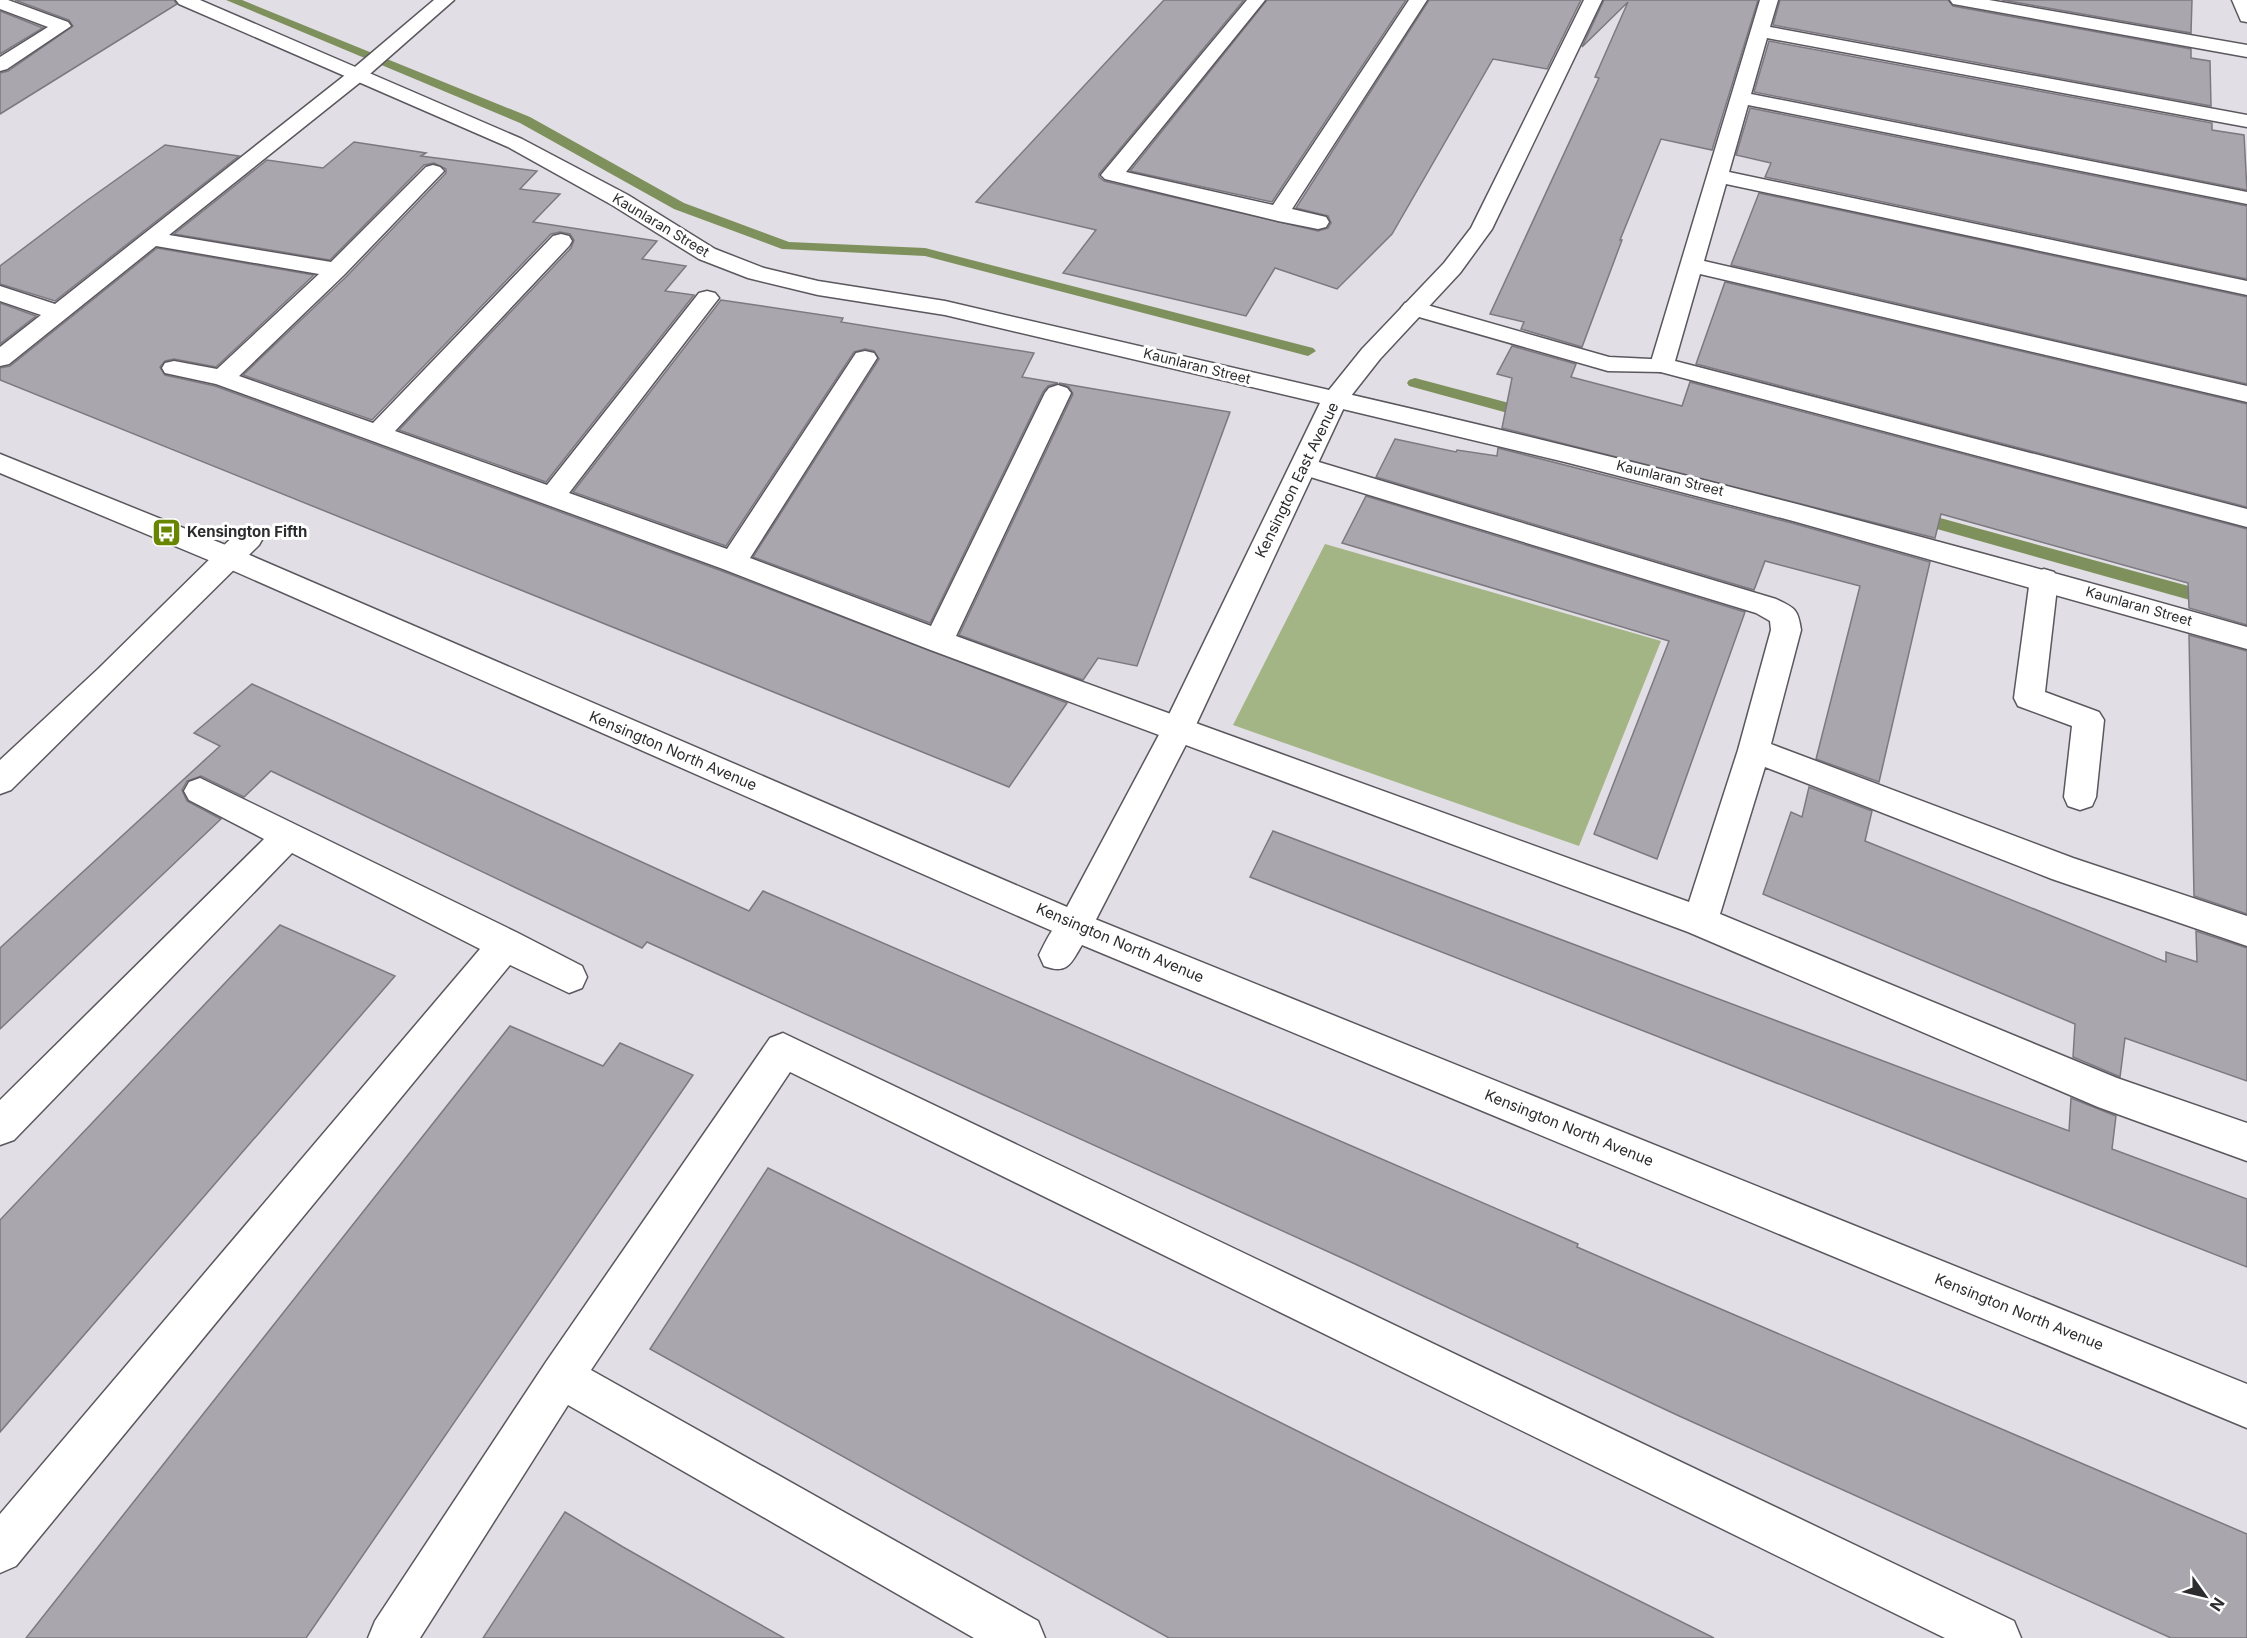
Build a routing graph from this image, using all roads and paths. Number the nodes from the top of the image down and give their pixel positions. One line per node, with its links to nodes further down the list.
1 (185, 0): 14 (street, Kaunlaran Street)
2 (1257, 0): 20 (street)
3 (1418, 0): 20 (street)
4 (1593, 0): 29 (street, Kensington East Avenue)
5 (1769, 0): 11 (street)
6 (1959, 0): 12 (street)
7 (2241, 0): 10 (street)
8 (441, 1): 14 (street)
9 (0, 3): 13 (street)
10 (2247, 17)
11 (1760, 31): 15 (street); 16 (street)
12 (2247, 51)
13 (0, 65)
14 (360, 71): 22 (street); 36 (street, Kaunlaran Street)
15 (1741, 98): 18 (street); 19 (street)
16 (2247, 121)
17 (433, 171): 25 (street)
18 (1718, 176): 24 (street); 26 (street)
19 (2247, 198)
20 (1278, 214): 21 (street)
21 (1318, 222)
22 (152, 239): 25 (street); 30 (street)
23 (561, 241): 39 (street)
24 (1691, 265): 33 (street); 38 (street)
25 (336, 270): 35 (street)
26 (2247, 288)
27 (0, 293): 30 (street)
28 (707, 298): 42 (street)
29 (1413, 308): 33 (street); 36 (street, Kensington East Avenue)
30 (58, 313): 31 (street)
31 (0, 358)
32 (865, 358): 45 (street)
33 (1662, 365): 43 (street)
34 (174, 368): 35 (street)
35 (222, 378): 39 (street)
36 (1342, 389): 41 (street, Kensington East Avenue); 46 (street, Kaunlaran Street)
37 (1058, 393): 48 (street)
38 (2247, 394)
39 (377, 435): 42 (street)
40 (0, 463): 44 (street, Kensington North Avenue)
41 (1303, 466): 49 (street, Kensington East Avenue); 50 (street)
42 (552, 497): 45 (street)
43 (2247, 518)
44 (238, 548): 51 (street); 57 (street, Kensington North Avenue)
45 (733, 562): 48 (street)
46 (2044, 579): 47 (street, Kaunlaran Street); 53 (street)
47 (2247, 638)
48 (939, 641): 49 (street)
49 (1178, 729): 55 (street); 57 (street, Kensington East Avenue)
50 (1754, 750): 55 (street); 56 (street)
51 (0, 781)
52 (200, 791): 54 (street)
53 (2080, 797)
54 (288, 836): 58 (street); 60 (street)
55 (1700, 921): 61 (street)
56 (2247, 931)
57 (1066, 940): 63 (street, Kensington North Avenue)
58 (506, 944): 59 (street); 64 (street)
59 (569, 977)
60 (0, 1127)
61 (2247, 1142)
62 (561, 1377): 65 (street); 66 (street); 67 (street)
63 (2247, 1406)
64 (5, 1536)
65 (392, 1638)
66 (1021, 1638)
67 (1997, 1638)

